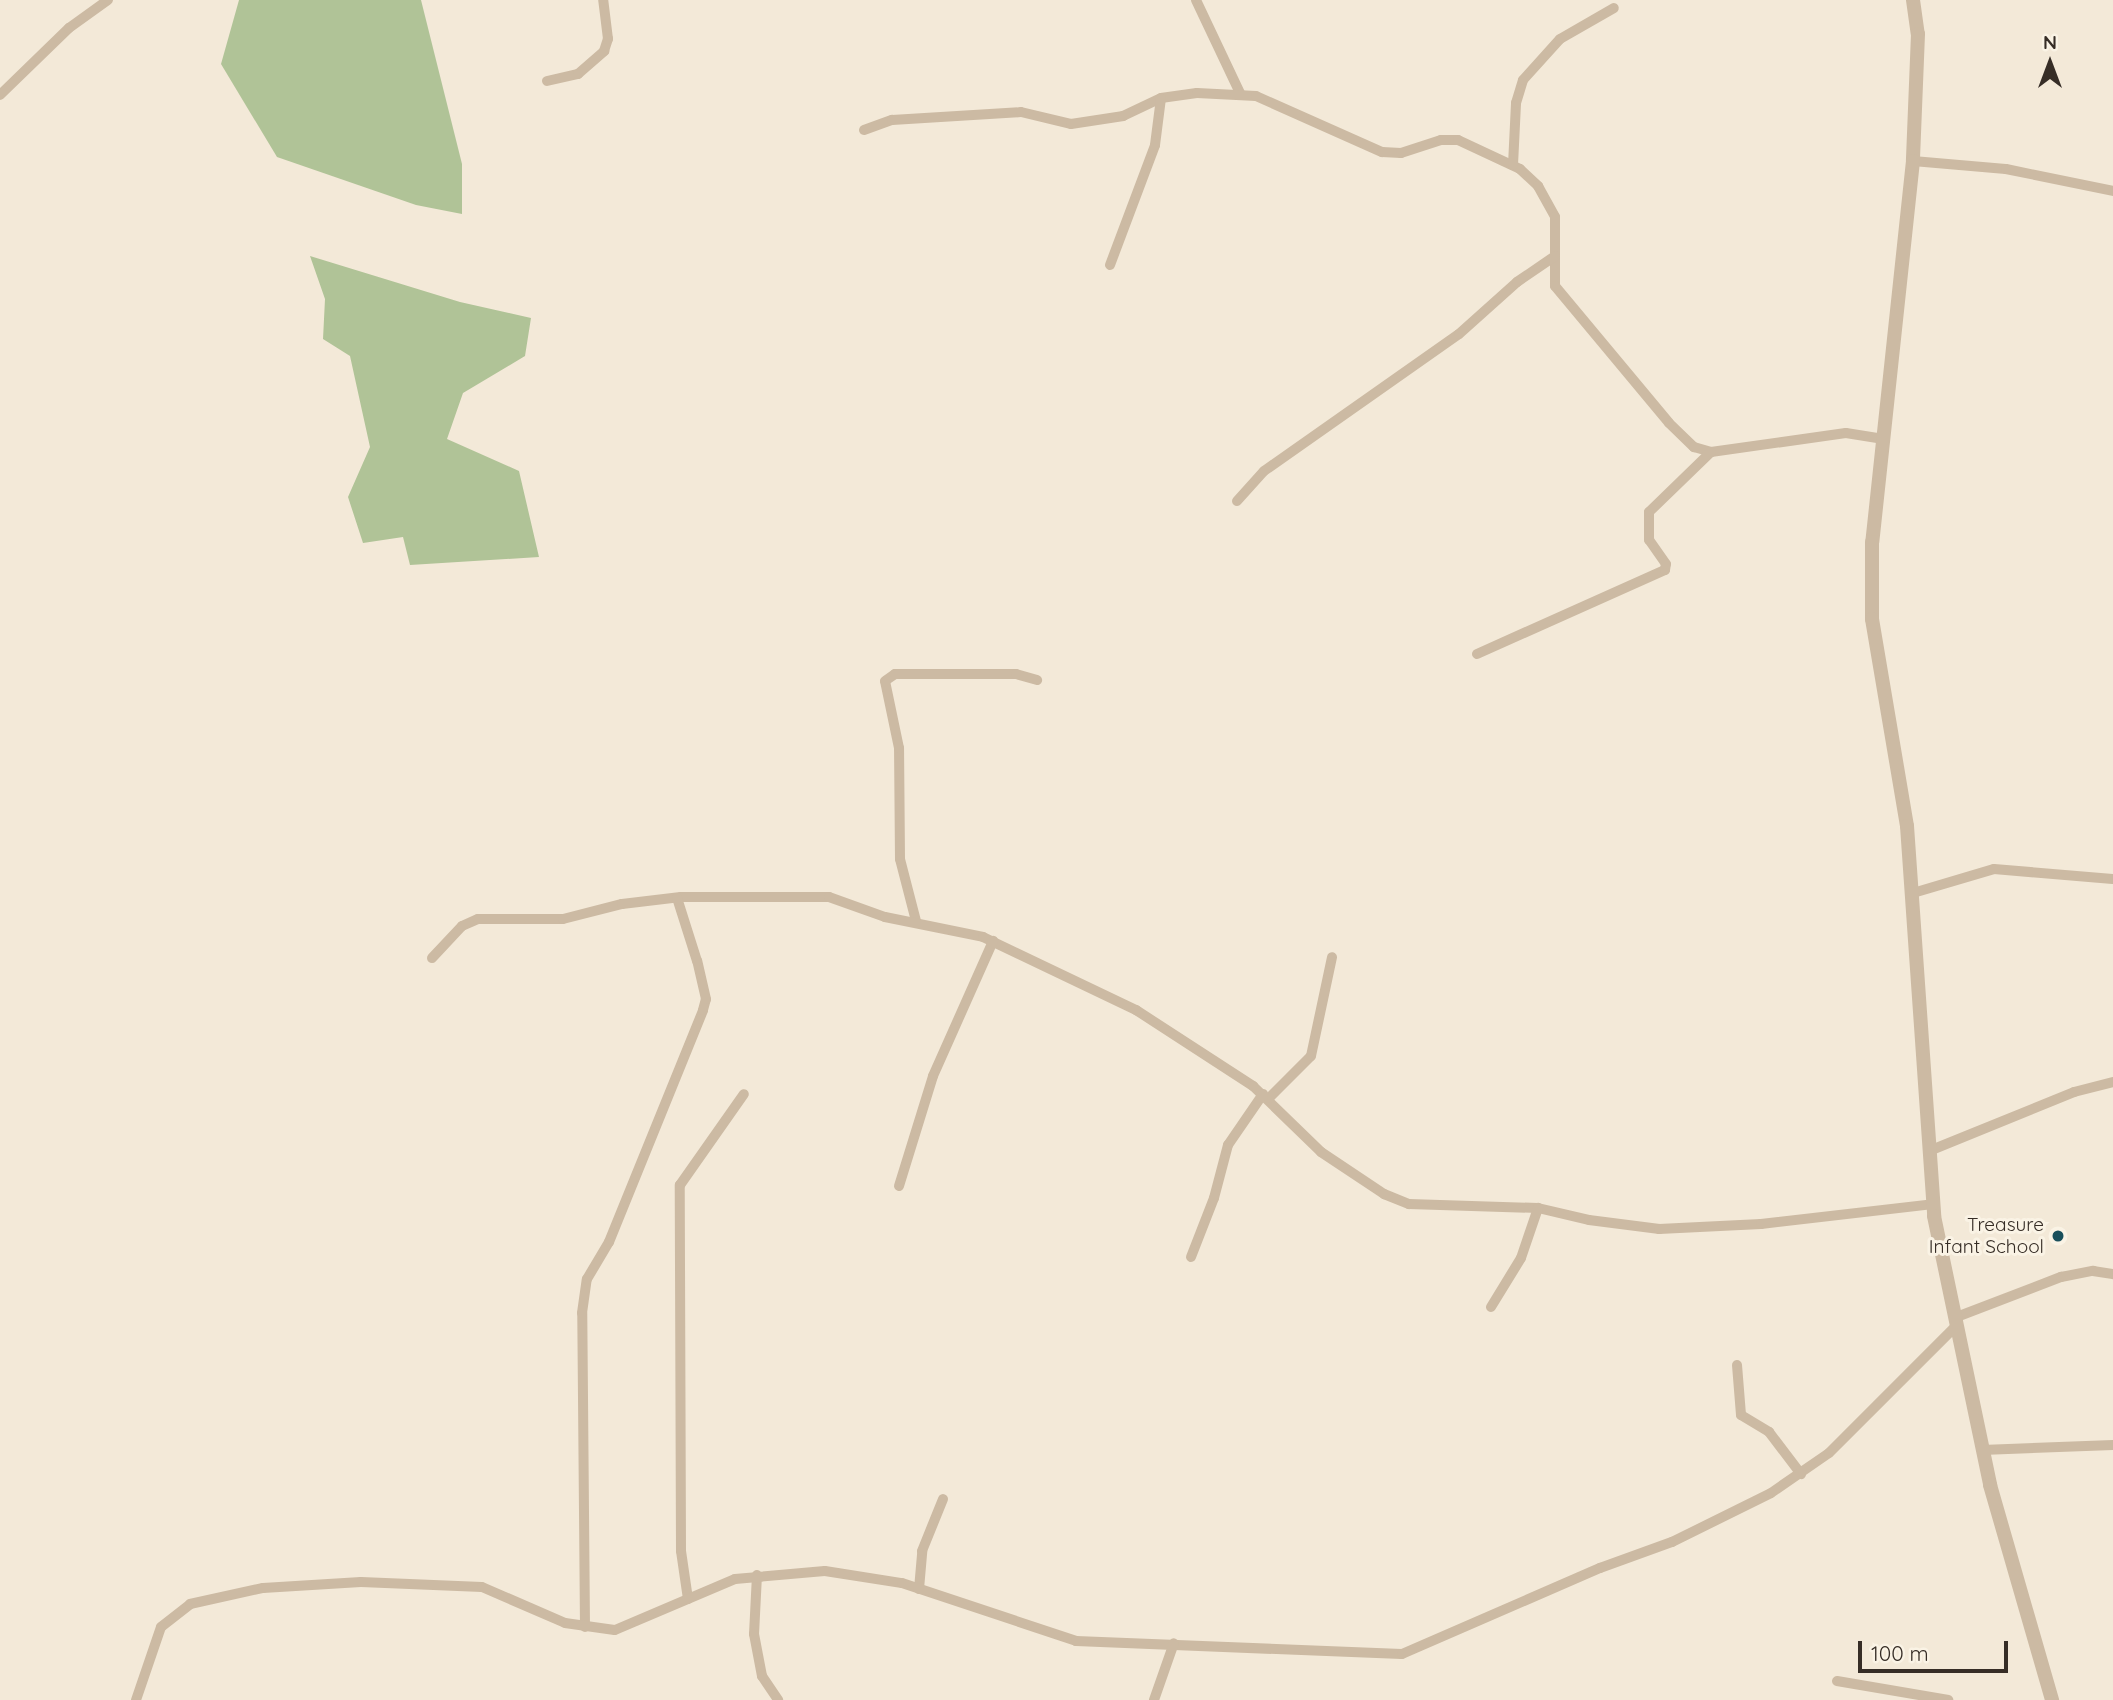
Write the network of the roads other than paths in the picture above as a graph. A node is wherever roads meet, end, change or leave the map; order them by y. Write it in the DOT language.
graph roads {
  1 [pos="108,0"];
  2 [pos="603,0"];
  3 [pos="1196,0"];
  4 [pos="1913,0"];
  5 [pos="1614,8"];
  6 [pos="547,81"];
  7 [pos="0,95"];
  8 [pos="1241,95"];
  9 [pos="1161,98"];
  10 [pos="863,130"];
  11 [pos="1913,161"];
  12 [pos="1513,165"];
  13 [pos="2113,191"];
  14 [pos="1555,256"];
  15 [pos="1110,265"];
  16 [pos="1884,439"];
  17 [pos="1711,452"];
  18 [pos="1237,501"];
  19 [pos="1477,654"];
  20 [pos="1037,680"];
  21 [pos="2113,879"];
  22 [pos="1913,893"];
  23 [pos="677,898"];
  24 [pos="916,921"];
  25 [pos="993,940"];
  26 [pos="1332,957"];
  27 [pos="432,958"];
  28 [pos="2113,1082"];
  29 [pos="744,1094"];
  30 [pos="1266,1096"];
  31 [pos="1929,1151"];
  32 [pos="899,1186"];
  33 [pos="1933,1204"];
  34 [pos="1538,1208"];
  35 [pos="1191,1257"];
  36 [pos="2113,1274"];
  37 [pos="1491,1307"];
  38 [pos="1954,1322"];
  39 [pos="1737,1365"];
  40 [pos="2113,1445"];
  41 [pos="1982,1450"];
  42 [pos="1801,1474"];
  43 [pos="943,1499"];
  44 [pos="757,1575"];
  45 [pos="919,1589"];
  46 [pos="688,1599"];
  47 [pos="585,1627"];
  48 [pos="1174,1643"];
  49 [pos="1837,1681"];
  50 [pos="136,1700"];
  51 [pos="778,1700"];
  52 [pos="1154,1700"];
  53 [pos="1948,1700"];
  54 [pos="2052,1700"];
  1 -- 7 [label="street"];
  2 -- 6 [label="street"];
  3 -- 8 [label="street"];
  4 -- 11 [label="street"];
  5 -- 12 [label="street"];
  8 -- 9 [label="street"];
  8 -- 12 [label="street"];
  9 -- 10 [label="street"];
  9 -- 15 [label="street"];
  11 -- 13 [label="street"];
  11 -- 16 [label="street"];
  12 -- 14 [label="street"];
  14 -- 17 [label="street"];
  14 -- 18 [label="street"];
  16 -- 17 [label="street"];
  16 -- 22 [label="street"];
  17 -- 19 [label="street"];
  20 -- 24 [label="street"];
  21 -- 22 [label="street"];
  22 -- 31 [label="street"];
  23 -- 24 [label="street"];
  23 -- 27 [label="street"];
  23 -- 47 [label="street"];
  24 -- 25 [label="street"];
  25 -- 30 [label="street"];
  25 -- 32 [label="street"];
  26 -- 30 [label="street"];
  28 -- 31 [label="street"];
  29 -- 46 [label="street"];
  30 -- 34 [label="street"];
  30 -- 35 [label="street"];
  31 -- 33 [label="street"];
  33 -- 34 [label="street"];
  33 -- 38 [label="street"];
  34 -- 37 [label="street"];
  36 -- 38 [label="street"];
  38 -- 41 [label="street"];
  38 -- 42 [label="street"];
  39 -- 42 [label="street"];
  40 -- 41 [label="street"];
  41 -- 54 [label="street"];
  42 -- 48 [label="street"];
  43 -- 45 [label="street"];
  44 -- 45 [label="street"];
  44 -- 46 [label="street"];
  44 -- 51 [label="street"];
  45 -- 48 [label="street"];
  46 -- 47 [label="street"];
  47 -- 50 [label="street"];
  48 -- 52 [label="street"];
  49 -- 53 [label="street"];
}
